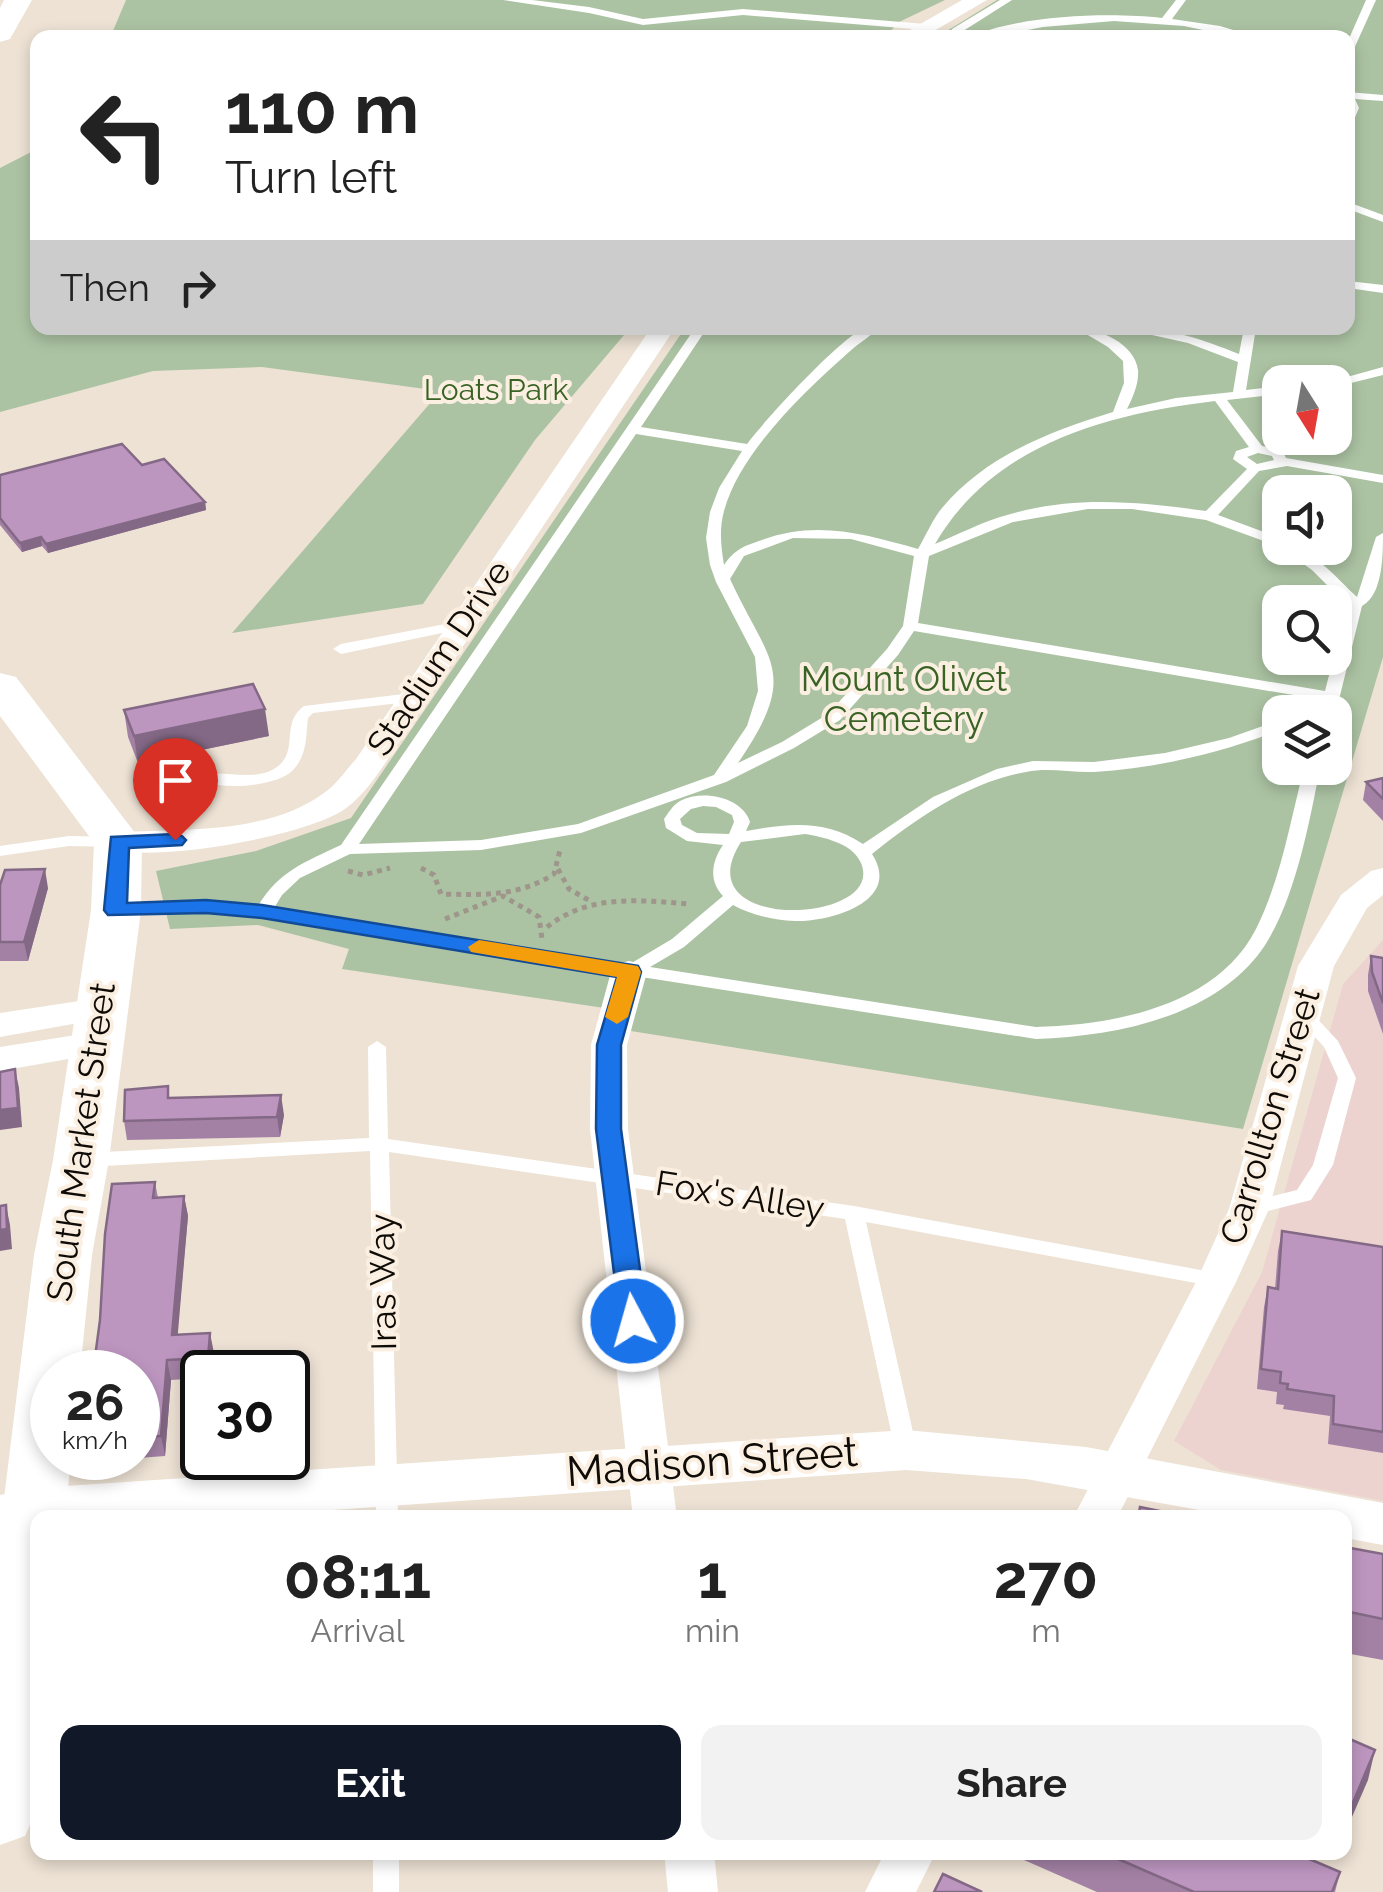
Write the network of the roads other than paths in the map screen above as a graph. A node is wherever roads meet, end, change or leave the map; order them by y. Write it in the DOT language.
graph roads {
  1 [pos="18,0"];
  2 [pos="508,0"];
  3 [pos="1006,0"];
  4 [pos="1181,0"];
  5 [pos="1371,0"];
  6 [pos="982,6"];
  7 [pos="1166,20"];
  8 [pos="1030,23"];
  9 [pos="926,27"];
  10 [pos="921,30"];
  11 [pos="957,30"];
  12 [pos="1003,30"];
  13 [pos="1215,30"];
  14 [pos="0,32"];
  15 [pos="1355,35"];
  16 [pos="1355,96"];
  17 [pos="1383,98"];
  18 [pos="1355,208"];
  19 [pos="1383,220"];
  20 [pos="1355,286"];
  21 [pos="1383,289"];
  22 [pos="657,335"];
  23 [pos="697,335"];
  24 [pos="858,335"];
  25 [pos="1093,335"];
  26 [pos="1170,335"];
  27 [pos="1248,335"];
  28 [pos="1242,359"];
  29 [pos="1383,371"];
  30 [pos="1352,379"];
  31 [pos="1262,392"];
  32 [pos="1238,394"];
  33 [pos="1218,396"];
  34 [pos="1118,414"];
  35 [pos="631,429"];
  36 [pos="749,448"];
  37 [pos="1257,449"];
  38 [pos="1282,461"];
  39 [pos="1255,468"];
  40 [pos="1383,478"];
  41 [pos="1209,516"];
  42 [pos="1262,536"];
  43 [pos="1383,537"];
  44 [pos="922,554"];
  45 [pos="1314,565"];
  46 [pos="723,578"];
  47 [pos="1355,604"];
  48 [pos="462,625"];
  49 [pos="910,626"];
  50 [pos="342,649"];
  51 [pos="0,686"];
  52 [pos="1277,695"];
  53 [pos="1332,695"];
  54 [pos="412,698"];
  55 [pos="1262,732"];
  56 [pos="203,778"];
  57 [pos="719,779"];
  58 [pos="1307,785"];
  59 [pos="685,798"];
  60 [pos="734,839"];
  61 [pos="118,842"];
  62 [pos="0,850"];
  63 [pos="339,853"];
  64 [pos="864,853"];
  65 [pos="1383,878"];
  66 [pos="727,902"];
  67 [pos="116,910"];
  68 [pos="262,912"];
  69 [pos="630,972"];
  70 [pos="1303,1014"];
  71 [pos="0,1025"];
  72 [pos="97,1027"];
  73 [pos="376,1047"];
  74 [pos="0,1059"];
  75 [pos="380,1144"];
  76 [pos="81,1160"];
  77 [pos="617,1178"];
  78 [pos="1249,1209"];
  79 [pos="854,1213"];
  80 [pos="1216,1280"];
  81 [pos="906,1450"];
  82 [pos="649,1464"];
  83 [pos="1106,1496"];
  84 [pos="387,1501"];
  85 [pos="85,1510"];
  86 [pos="653,1510"];
  87 [pos="1244,1510"];
  88 [pos="18,1512"];
  89 [pos="1352,1521"];
  90 [pos="1383,1524"];
  91 [pos="0,1814"];
  92 [pos="386,1860"];
  93 [pos="690,1860"];
  94 [pos="908,1860"];
  95 [pos="386,1892"];
  96 [pos="693,1892"];
  97 [pos="890,1892"];
  1 -- 14 [label="main road"];
  2 -- 9 [label="lane"];
  3 -- 6 [label="lane"];
  4 -- 7 [label="lane"];
  5 -- 15 [label="lane"];
  6 -- 8 [label="lane"];
  6 -- 9 [label="street"];
  6 -- 11 [label="lane"];
  7 -- 8 [label="lane"];
  7 -- 13 [label="lane"];
  8 -- 12 [label="lane"];
  9 -- 10 [label="street"];
  16 -- 17 [label="lane"];
  18 -- 19 [label="lane"];
  20 -- 21 [label="lane"];
  22 -- 48 [label="street, Stadium Drive"];
  23 -- 35 [label="lane"];
  24 -- 36 [label="lane"];
  25 -- 34 [label="lane"];
  26 -- 28 [label="lane"];
  27 -- 28 [label="lane"];
  28 -- 32 [label="lane"];
  29 -- 30 [label="lane"];
  31 -- 32 [label="lane"];
  32 -- 33 [label="lane"];
  33 -- 34 [label="lane"];
  33 -- 37 [label="lane"];
  34 -- 44 [label="lane"];
  35 -- 36 [label="lane"];
  35 -- 63 [label="lane"];
  36 -- 46 [label="lane"];
  37 -- 38 [label="lane"];
  37 -- 39 [label="lane"];
  38 -- 39 [label="lane"];
  38 -- 40 [label="lane"];
  39 -- 41 [label="lane"];
  41 -- 42 [label="lane"];
  41 -- 44 [label="lane"];
  43 -- 47 [label="lane"];
  44 -- 46 [label="lane"];
  44 -- 49 [label="lane"];
  45 -- 47 [label="lane"];
  46 -- 57 [label="lane"];
  47 -- 53 [label="lane"];
  48 -- 50 [label="lane"];
  48 -- 54 [label="street, Stadium Drive"];
  49 -- 52 [label="lane"];
  49 -- 57 [label="lane"];
  51 -- 61 [label="main road"];
  54 -- 56 [label="lane"];
  54 -- 61 [label="street, Stadium Drive"];
  55 -- 64 [label="lane"];
  57 -- 59 [label="lane"];
  58 -- 69 [label="lane"];
  59 -- 60 [label="lane"];
  59 -- 60 [label="lane"];
  59 -- 63 [label="lane"];
  60 -- 64 [label="lane"];
  60 -- 66 [label="lane"];
  61 -- 62 [label="lane"];
  61 -- 67 [label="main road, South Market Street"];
  63 -- 68 [label="lane"];
  64 -- 66 [label="lane"];
  65 -- 70 [label="street, Carrollton Street"];
  66 -- 69 [label="lane"];
  67 -- 68 [label="lane"];
  67 -- 72 [label="main road, South Market Street"];
  68 -- 69 [label="lane"];
  69 -- 77 [label="street"];
  70 -- 78 [label="street, Carrollton Street"];
  70 -- 78 [label="lane"];
  71 -- 72 [label="street"];
  72 -- 74 [label="street"];
  72 -- 76 [label="main road, South Market Street"];
  73 -- 75 [label="lane, Iras Way"];
  75 -- 76 [label="lane, Fox's Alley"];
  75 -- 77 [label="lane, Fox's Alley"];
  75 -- 84 [label="lane, Iras Way"];
  76 -- 88 [label="main road, South Market Street"];
  77 -- 79 [label="lane, Fox's Alley"];
  77 -- 82 [label="street"];
  78 -- 80 [label="street, Carrollton Street"];
  79 -- 80 [label="lane, Fox's Alley"];
  79 -- 81 [label="lane"];
  80 -- 83 [label="street, Carrollton Street"];
  81 -- 82 [label="street, Madison Street"];
  81 -- 83 [label="street, Madison Street"];
  82 -- 84 [label="street, Madison Street"];
  82 -- 86 [label="street"];
  83 -- 87 [label="street, Madison Street"];
  84 -- 85 [label="street, Madison Street"];
  88 -- 91 [label="main road, South Market Street"];
  89 -- 90 [label="street, Madison Street"];
  92 -- 95 [label="lane"];
  93 -- 96 [label="street"];
  94 -- 97 [label="street"];
}
